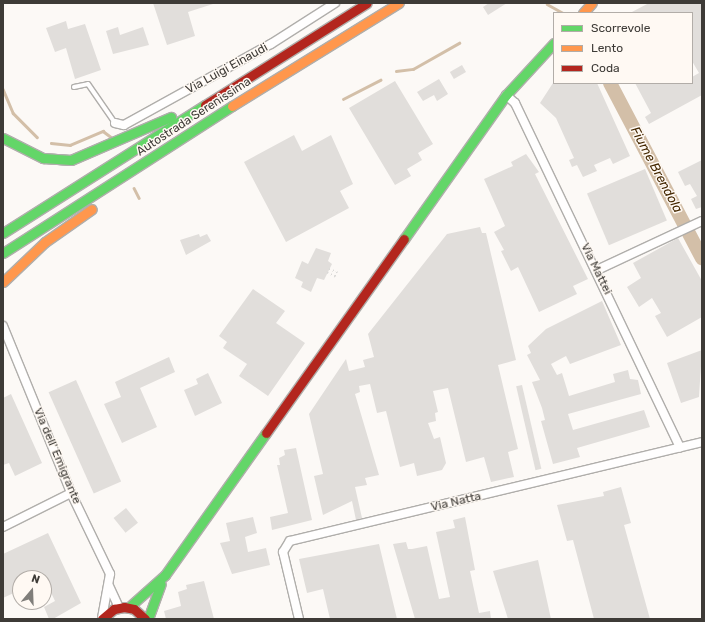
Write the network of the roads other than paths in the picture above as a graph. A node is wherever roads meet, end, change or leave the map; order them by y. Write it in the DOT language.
graph roads {
  1 [pos="335,3"];
  2 [pos="367,3"];
  3 [pos="399,3"];
  4 [pos="592,3"];
  5 [pos="583,12"];
  6 [pos="553,44"];
  7 [pos="74,87"];
  8 [pos="506,95"];
  9 [pos="216,98"];
  10 [pos="215,116"];
  11 [pos="115,123"];
  12 [pos="3,138"];
  13 [pos="699,222"];
  14 [pos="3,233"];
  15 [pos="3,253"];
  16 [pos="596,270"];
  17 [pos="3,282"];
  18 [pos="4,326"];
  19 [pos="702,442"];
  20 [pos="680,448"];
  21 [pos="72,493"];
  22 [pos="3,526"];
  23 [pos="165,575"];
  24 [pos="109,585"];
  25 [pos="124,607"];
  26 [pos="102,619"];
  27 [pos="146,619"];
  28 [pos="299,619"];
  1 -- 11 [label="street, Via Luigi Einaudi"];
  2 -- 9 [label="main road, Autostrada Serenissima"];
  3 -- 10 [label="main road, Autostrada Serenissima"];
  4 -- 5 [label="main road"];
  6 -- 8 [label="main road"];
  7 -- 11 [label="lane"];
  8 -- 16 [label="street, Via Mattei"];
  8 -- 23 [label="main road"];
  9 -- 12 [label="main road"];
  9 -- 14 [label="main road, Autostrada Serenissima"];
  10 -- 15 [label="main road, Autostrada Serenissima"];
  10 -- 17 [label="main road"];
  13 -- 16 [label="street"];
  16 -- 20 [label="street, Via Mattei"];
  18 -- 21 [label="street, Via dell' Emigrante"];
  19 -- 20 [label="street, Via Natta"];
  20 -- 28 [label="street, Via Natta"];
  21 -- 22 [label="street"];
  21 -- 24 [label="street, Via dell' Emigrante"];
  23 -- 25 [label="main road"];
  23 -- 27 [label="main road"];
  24 -- 25 [label="street, Via dell' Emigrante"];
  24 -- 26 [label="street, Via dell' Emigrante"];
  25 -- 26 [label="main road"];
  25 -- 27 [label="main road"];
}
